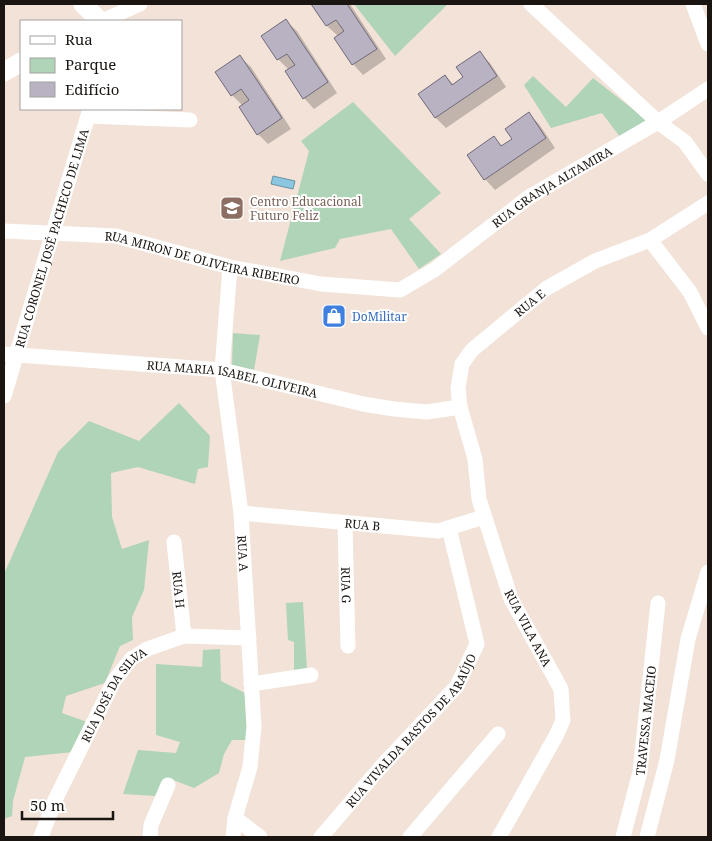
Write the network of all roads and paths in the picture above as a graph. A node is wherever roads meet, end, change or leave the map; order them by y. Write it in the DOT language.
graph roads {
  1 [pos="83,4"];
  2 [pos="140,4"];
  3 [pos="530,4"];
  4 [pos="693,4"];
  5 [pos="100,20"];
  6 [pos="103,20"];
  7 [pos="708,44"];
  8 [pos="20,63"];
  9 [pos="4,72"];
  10 [pos="708,89"];
  11 [pos="89,112"];
  12 [pos="190,120"];
  13 [pos="658,122"];
  14 [pos="708,174"];
  15 [pos="708,203"];
  16 [pos="4,231"];
  17 [pos="52,232"];
  18 [pos="650,240"];
  19 [pos="230,267"];
  20 [pos="400,290"];
  21 [pos="708,328"];
  22 [pos="10,355"];
  23 [pos="222,370"];
  24 [pos="4,396"];
  25 [pos="460,407"];
  26 [pos="241,513"];
  27 [pos="484,517"];
  28 [pos="345,524"];
  29 [pos="450,528"];
  30 [pos="174,542"];
  31 [pos="708,572"];
  32 [pos="658,603"];
  33 [pos="184,636"];
  34 [pos="249,638"];
  35 [pos="348,646"];
  36 [pos="311,675"];
  37 [pos="251,684"];
  38 [pos="498,734"];
  39 [pos="168,785"];
  40 [pos="236,818"];
  41 [pos="42,837"];
  42 [pos="150,837"];
  43 [pos="233,837"];
  44 [pos="260,837"];
  45 [pos="321,837"];
  46 [pos="410,837"];
  47 [pos="499,837"];
  48 [pos="623,837"];
  49 [pos="647,837"];
  1 -- 5 [label="main road"];
  2 -- 6 [label="street"];
  3 -- 13 [label="street"];
  4 -- 7 [label="street"];
  8 -- 9 [label="main road"];
  10 -- 13 [label="street, RUA GRANJA ALTAMIRA"];
  11 -- 12 [label="street"];
  11 -- 17 [label="street, RUA CORONEL JOSÉ PACHECO DE LIMA"];
  13 -- 14 [label="street"];
  13 -- 20 [label="street, RUA GRANJA ALTAMIRA"];
  15 -- 18 [label="street, RUA E"];
  16 -- 17 [label="street, RUA MIRON DE OLIVEIRA RIBEIRO"];
  17 -- 19 [label="street, RUA MIRON DE OLIVEIRA RIBEIRO"];
  17 -- 22 [label="street, RUA CORONEL JOSÉ PACHECO DE LIMA"];
  18 -- 21 [label="street"];
  18 -- 25 [label="street, RUA E"];
  19 -- 20 [label="street, RUA MIRON DE OLIVEIRA RIBEIRO"];
  19 -- 23 [label="street, RUA A"];
  22 -- 23 [label="street, RUA MARIA ISABEL OLIVEIRA"];
  22 -- 24 [label="street, RUA CORONEL JOSÉ PACHECO DE LIMA"];
  23 -- 25 [label="street, RUA MARIA ISABEL OLIVEIRA"];
  23 -- 26 [label="street, RUA A"];
  25 -- 27 [label="street, RUA VILA ANA"];
  26 -- 28 [label="street, RUA B"];
  26 -- 34 [label="street, RUA A"];
  27 -- 29 [label="street, RUA B"];
  27 -- 47 [label="street, RUA VILA ANA"];
  28 -- 29 [label="street, RUA B"];
  28 -- 35 [label="street, RUA G"];
  29 -- 45 [label="street, RUA VIVALDA BASTOS DE ARAÚJO"];
  30 -- 33 [label="street, RUA H"];
  31 -- 49 [label="street"];
  32 -- 48 [label="street, TRAVESSA MACEIO"];
  33 -- 34 [label="street, RUA JOSÉ DA SILVA"];
  33 -- 41 [label="street, RUA JOSÉ DA SILVA"];
  34 -- 37 [label="street, RUA A"];
  36 -- 37 [label="street"];
  37 -- 40 [label="street, RUA A"];
  38 -- 46 [label="street"];
  39 -- 42 [label="street"];
  40 -- 43 [label="street, RUA A"];
  40 -- 44 [label="street"];
}
